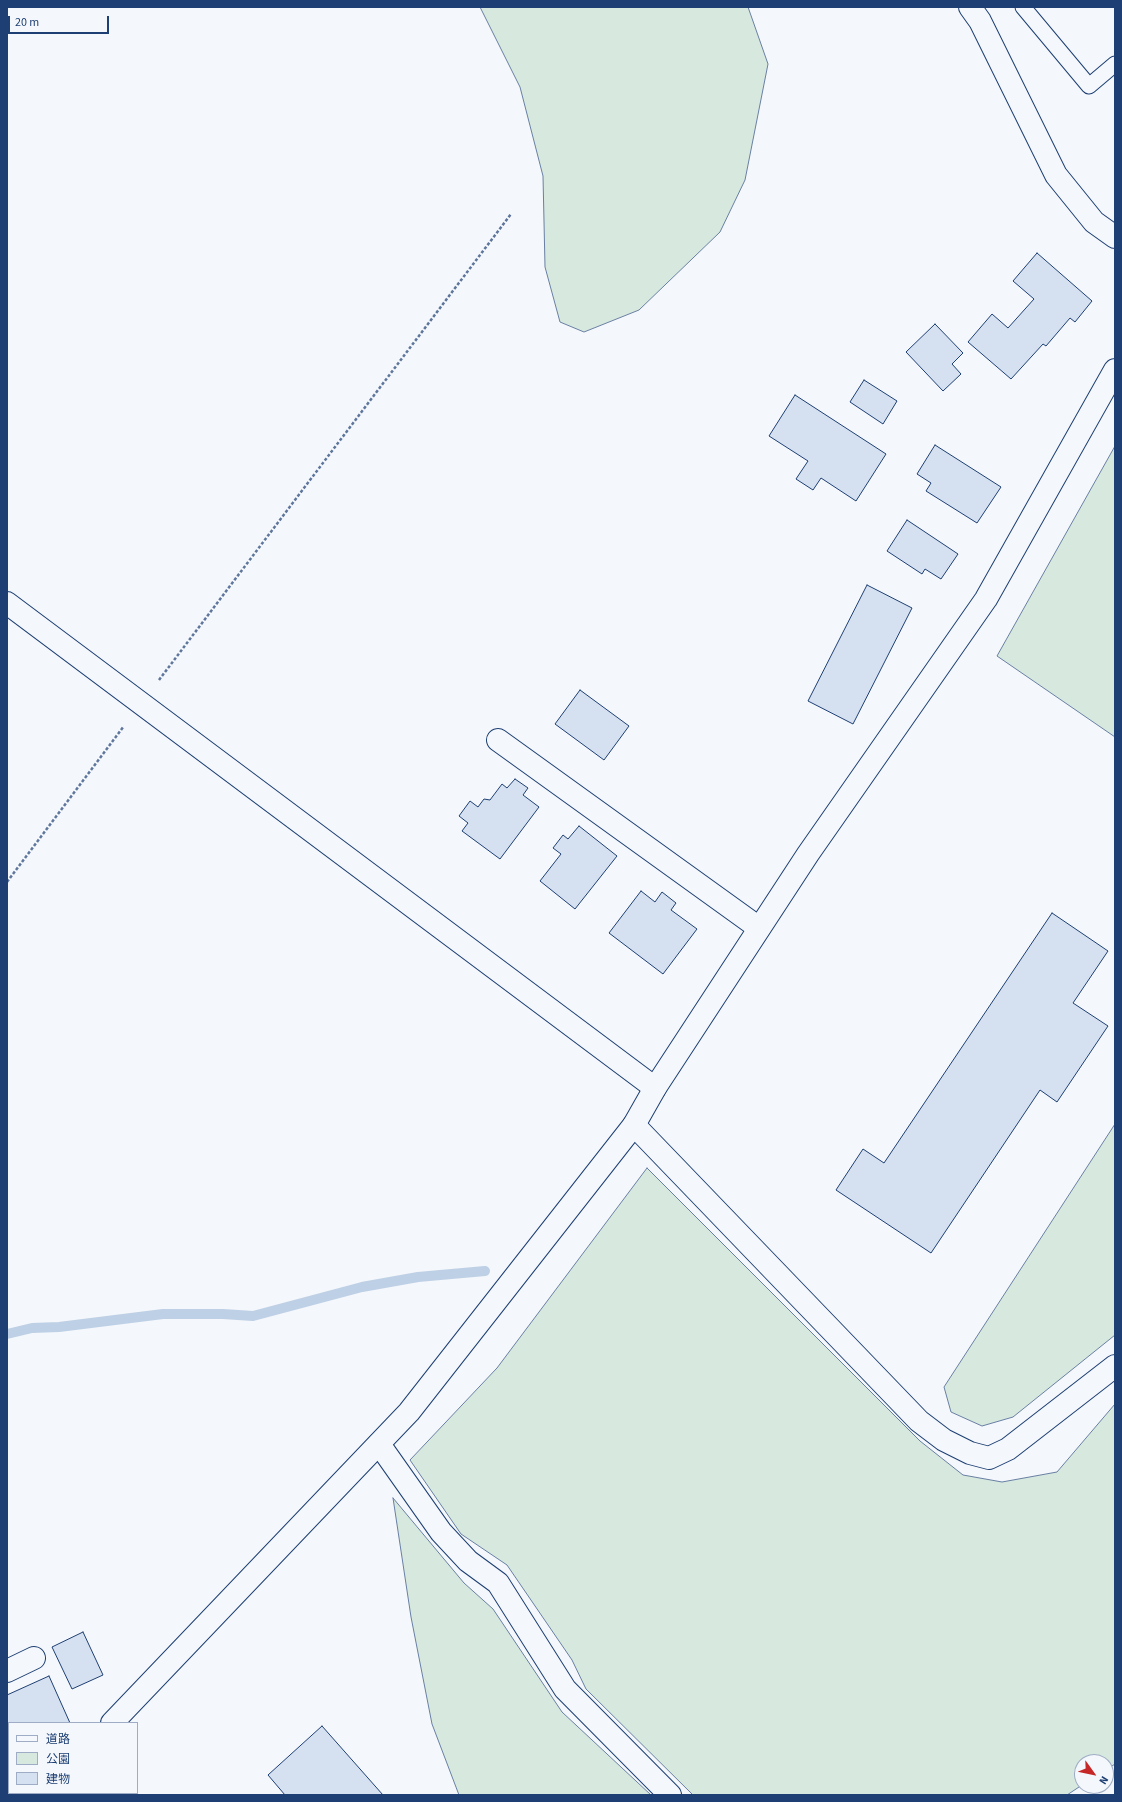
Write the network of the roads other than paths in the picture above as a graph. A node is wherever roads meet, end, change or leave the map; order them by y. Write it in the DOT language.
graph roads {
  1 [pos="970,7"];
  2 [pos="1023,7"];
  3 [pos="1115,64"];
  4 [pos="1115,237"];
  5 [pos="1115,370"];
  6 [pos="7,603"];
  7 [pos="498,740"];
  8 [pos="759,928"];
  9 [pos="655,1088"];
  10 [pos="634,1125"];
  11 [pos="1115,1366"];
  12 [pos="379,1444"];
  13 [pos="34,1658"];
  14 [pos="7,1671"];
  15 [pos="113,1722"];
  16 [pos="670,1795"];
  1 -- 4 [label="street"];
  2 -- 3 [label="lane"];
  5 -- 8 [label="street"];
  6 -- 9 [label="street"];
  7 -- 8 [label="street"];
  8 -- 9 [label="street"];
  9 -- 10 [label="street"];
  10 -- 11 [label="street"];
  10 -- 12 [label="street"];
  12 -- 15 [label="street"];
  12 -- 16 [label="street"];
  13 -- 14 [label="street"];
}
